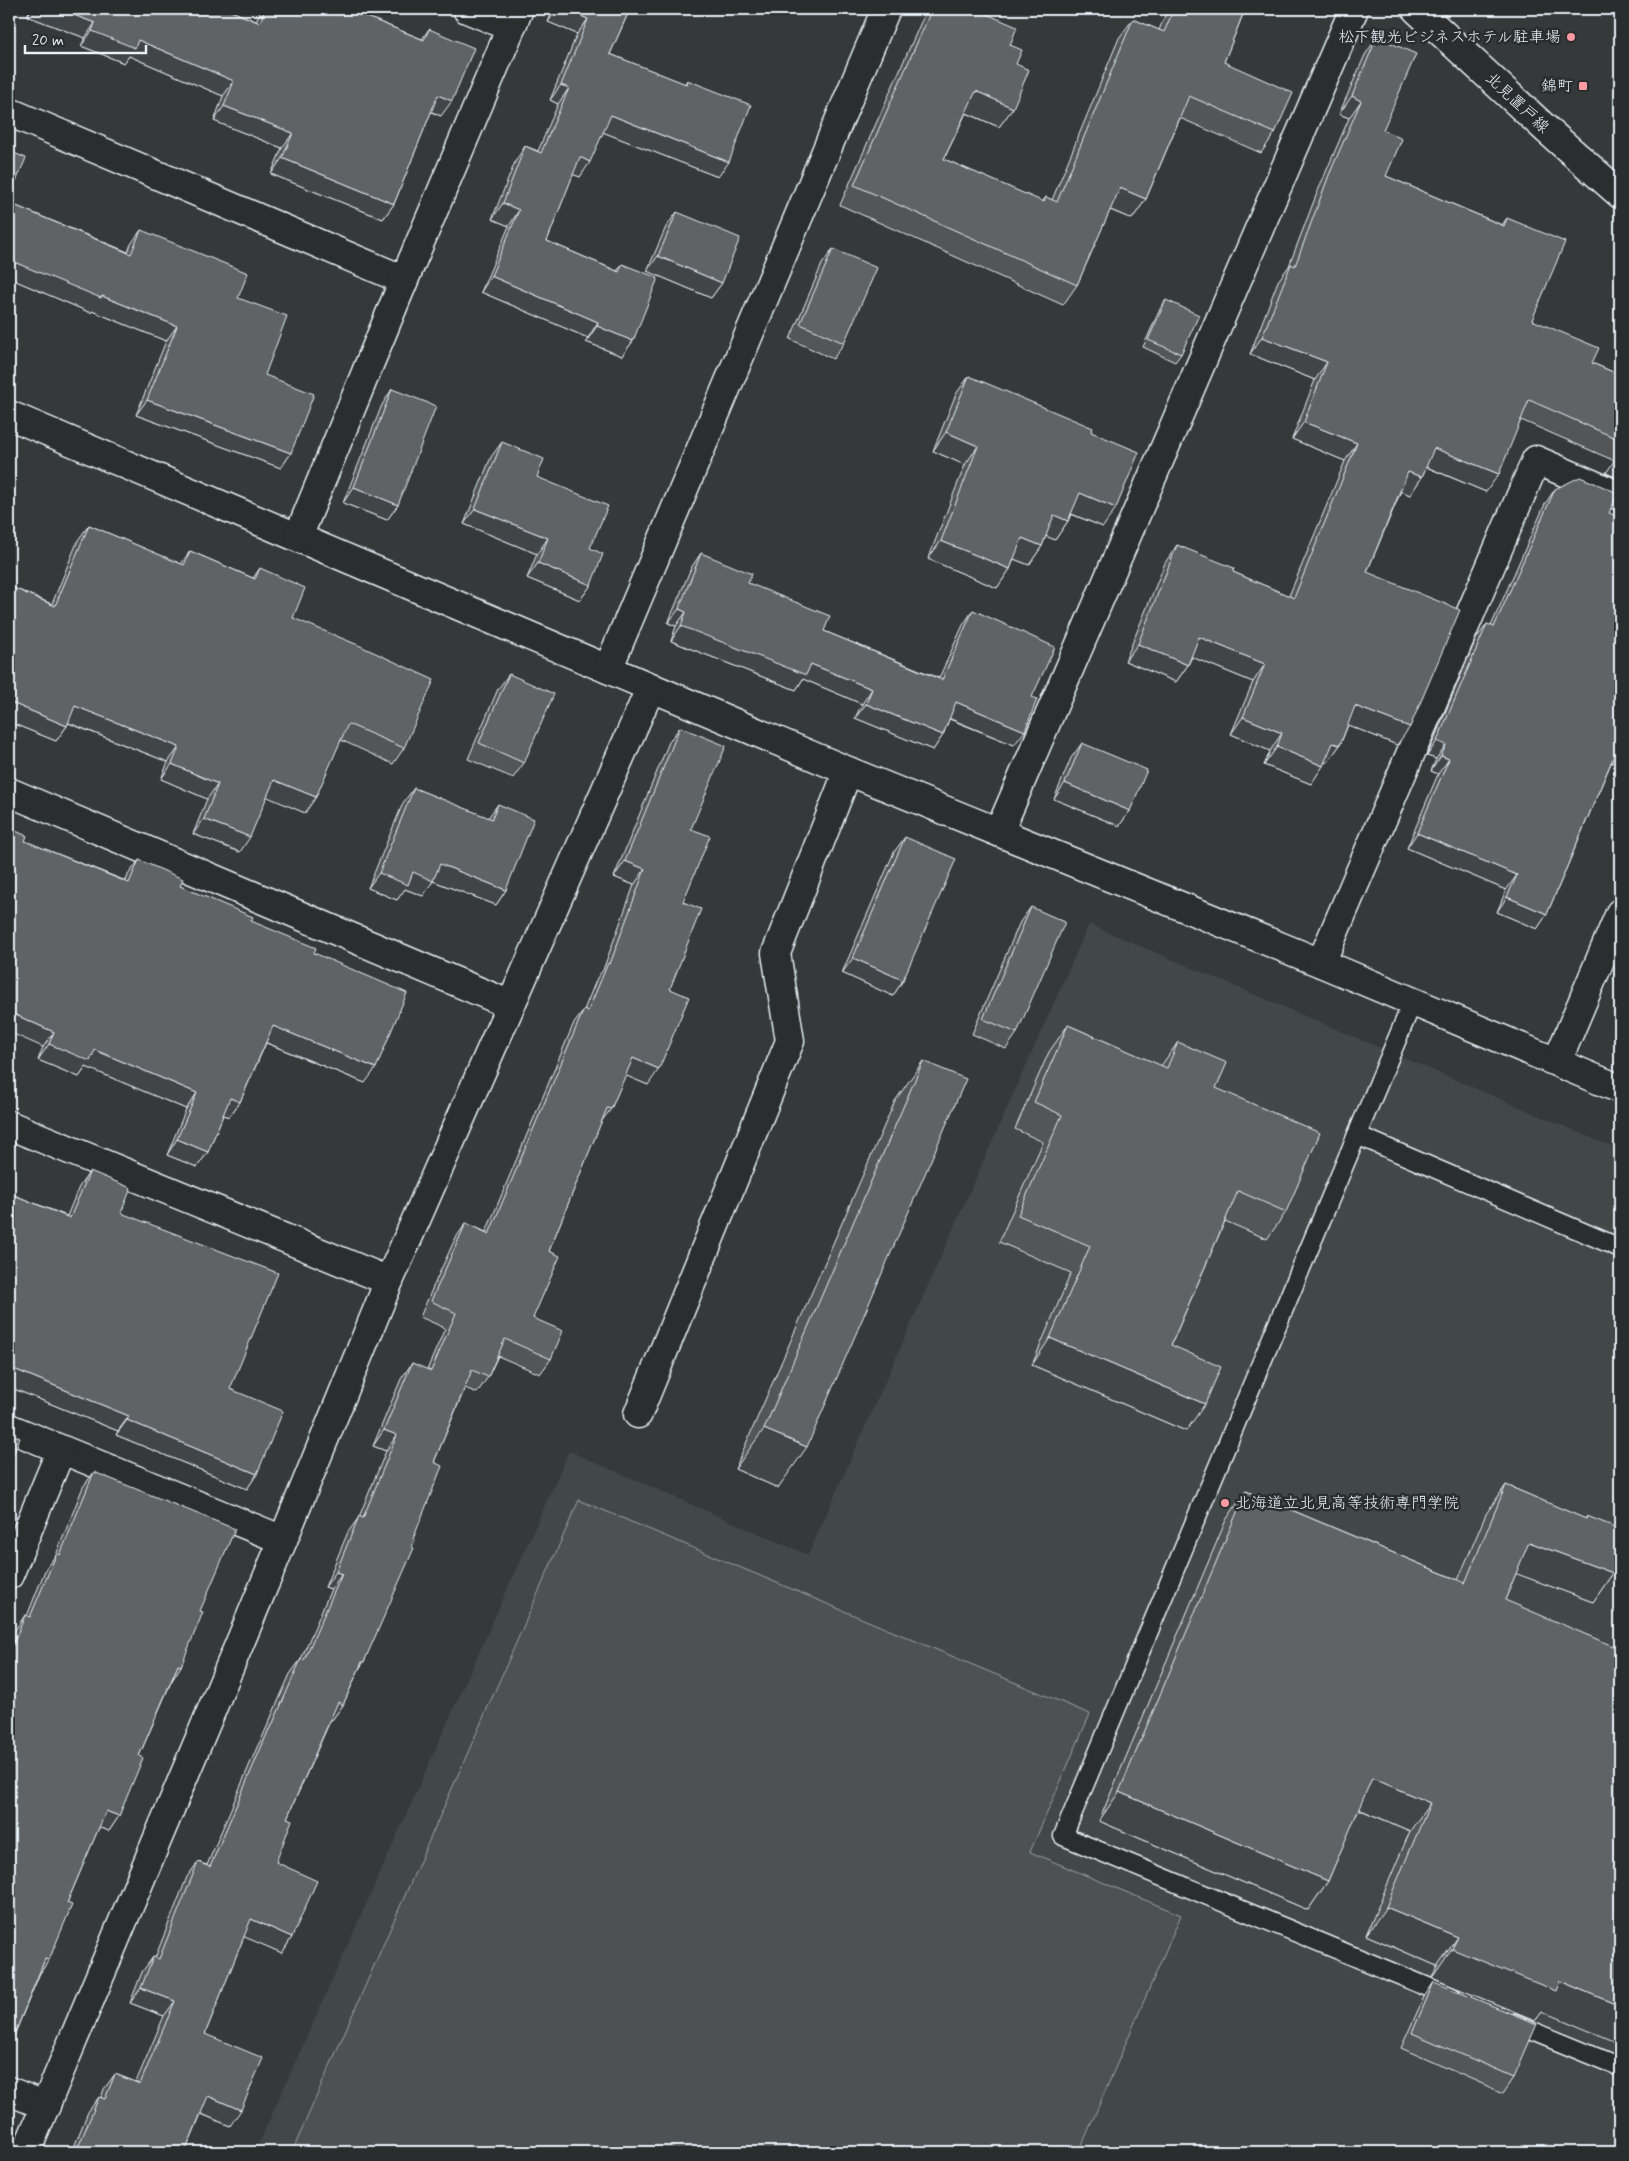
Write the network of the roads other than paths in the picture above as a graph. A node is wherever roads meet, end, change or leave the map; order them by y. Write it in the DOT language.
graph roads {
  1 [pos="467,9"];
  2 [pos="886,9"];
  3 [pos="1354,9"];
  4 [pos="1416,9"];
  5 [pos="515,18"];
  6 [pos="9,112"];
  7 [pos="1620,194"];
  8 [pos="404,280"];
  9 [pos="9,415"];
  10 [pos="1620,496"];
  11 [pos="298,537"];
  12 [pos="608,669"];
  13 [pos="651,687"];
  14 [pos="848,771"];
  15 [pos="9,792"];
  16 [pos="999,832"];
  17 [pos="1620,913"];
  18 [pos="1322,963"];
  19 [pos="1413,1001"];
  20 [pos="511,1005"];
  21 [pos="1558,1062"];
  22 [pos="1620,1089"];
  23 [pos="9,1125"];
  24 [pos="1356,1135"];
  25 [pos="1620,1248"];
  26 [pos="389,1281"];
  27 [pos="638,1414"];
  28 [pos="9,1428"];
  29 [pos="61,1450"];
  30 [pos="283,1540"];
  31 [pos="9,1576"];
  32 [pos="1465,2003"];
  33 [pos="1501,2018"];
  34 [pos="1620,2067"];
  35 [pos="9,2091"];
  36 [pos="46,2106"];
  37 [pos="26,2152"];
  1 -- 5 [label="street"];
  2 -- 12 [label="street"];
  3 -- 16 [label="street"];
  4 -- 7 [label="street, 北見置戸線"];
  5 -- 8 [label="street"];
  6 -- 8 [label="street"];
  8 -- 11 [label="street"];
  9 -- 11 [label="street"];
  10 -- 18 [label="street"];
  11 -- 12 [label="street"];
  12 -- 13 [label="street"];
  13 -- 14 [label="street"];
  13 -- 20 [label="street"];
  14 -- 16 [label="street"];
  14 -- 27 [label="street"];
  15 -- 20 [label="street"];
  16 -- 18 [label="street"];
  17 -- 21 [label="street"];
  18 -- 19 [label="street"];
  19 -- 21 [label="street"];
  19 -- 24 [label="lane"];
  20 -- 26 [label="street"];
  21 -- 22 [label="street"];
  23 -- 26 [label="street"];
  24 -- 25 [label="lane"];
  24 -- 32 [label="lane"];
  26 -- 30 [label="street"];
  28 -- 29 [label="street"];
  29 -- 30 [label="street"];
  29 -- 31 [label="street"];
  30 -- 36 [label="street"];
  33 -- 34 [label="lane"];
  35 -- 36 [label="street"];
  36 -- 37 [label="street"];
}
